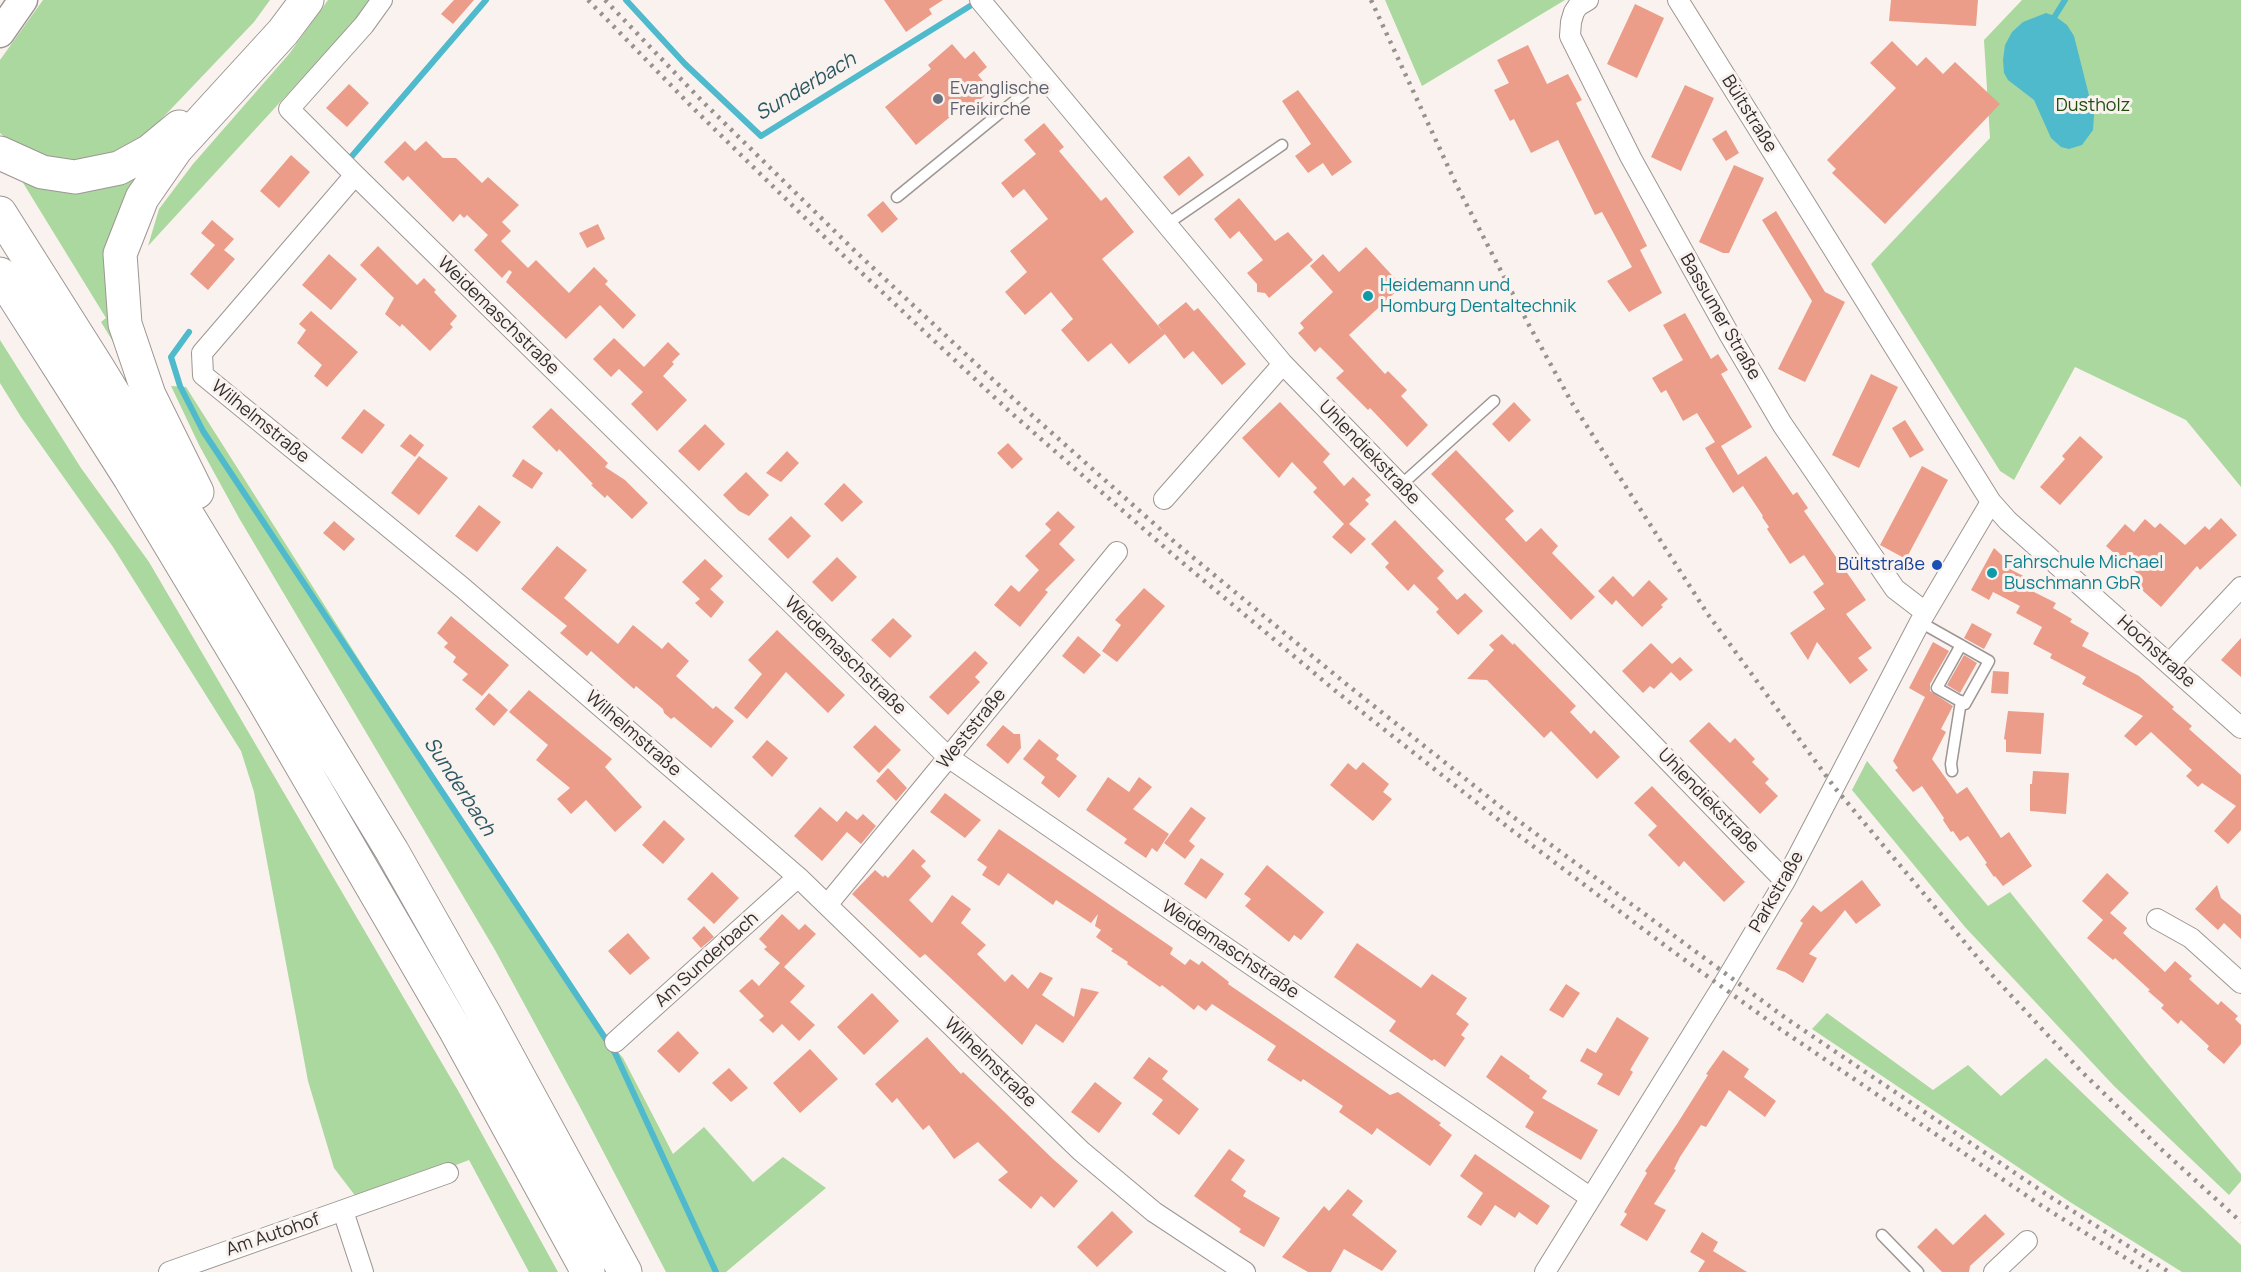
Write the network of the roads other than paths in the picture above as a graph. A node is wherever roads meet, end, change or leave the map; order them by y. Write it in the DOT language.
graph roads {
  1 [pos="23,0"];
  2 [pos="292,0"];
  3 [pos="307,0"];
  4 [pos="382,0"];
  5 [pos="980,0"];
  6 [pos="1588,0"];
  7 [pos="1678,0"];
  8 [pos="0,33"];
  9 [pos="1044,77"];
  10 [pos="1282,145"];
  11 [pos="0,153"];
  12 [pos="355,175"];
  13 [pos="897,196"];
  14 [pos="0,213"];
  15 [pos="1167,224"];
  16 [pos="0,274"];
  17 [pos="1283,364"];
  18 [pos="1494,401"];
  19 [pos="1401,485"];
  20 [pos="1164,499"];
  21 [pos="1991,502"];
  22 [pos="1117,552"];
  23 [pos="2241,587"];
  24 [pos="1923,617"];
  25 [pos="1961,645"];
  26 [pos="2169,664"];
  27 [pos="291,682"];
  28 [pos="1961,702"];
  29 [pos="2241,728"];
  30 [pos="948,758"];
  31 [pos="1952,771"];
  32 [pos="798,878"];
  33 [pos="1785,881"];
  34 [pos="827,905"];
  35 [pos="2157,920"];
  36 [pos="2241,983"];
  37 [pos="615,1042"];
  38 [pos="448,1173"];
  39 [pos="1591,1198"];
  40 [pos="343,1211"];
  41 [pos="1882,1236"];
  42 [pos="2027,1241"];
  43 [pos="169,1272"];
  44 [pos="363,1272"];
  45 [pos="588,1272"];
  46 [pos="625,1272"];
  47 [pos="1245,1272"];
  48 [pos="1545,1272"];
  49 [pos="1918,1272"];
  50 [pos="1994,1272"];
  1 -- 8 [label="main road"];
  2 -- 11 [label="highway"];
  3 -- 27 [label="highway"];
  4 -- 12 [label="street, Weidemaschstraße"];
  5 -- 9 [label="street, Uhlendiekstraße"];
  6 -- 24 [label="street, Bassumer Straße"];
  7 -- 21 [label="street, Bültstraße"];
  9 -- 13 [label="lane"];
  9 -- 15 [label="street, Uhlendiekstraße"];
  10 -- 15 [label="lane"];
  12 -- 30 [label="street, Weidemaschstraße"];
  12 -- 32 [label="street, Wilhelmstraße"];
  14 -- 27 [label="highway"];
  15 -- 17 [label="street, Uhlendiekstraße"];
  16 -- 45 [label="highway"];
  17 -- 19 [label="street, Uhlendiekstraße"];
  17 -- 20 [label="street"];
  18 -- 19 [label="lane"];
  19 -- 33 [label="street, Uhlendiekstraße"];
  21 -- 24 [label="street, Parkstraße"];
  21 -- 26 [label="street, Hochstraße"];
  22 -- 30 [label="street, Weststraße"];
  23 -- 26 [label="street"];
  24 -- 25 [label="lane"];
  24 -- 33 [label="street, Parkstraße"];
  25 -- 28 [label="lane"];
  25 -- 28 [label="lane"];
  26 -- 29 [label="street, Hochstraße"];
  27 -- 46 [label="highway"];
  28 -- 31 [label="lane"];
  30 -- 34 [label="street, Weststraße"];
  30 -- 39 [label="street, Weidemaschstraße"];
  32 -- 34 [label="street, Wilhelmstraße"];
  32 -- 37 [label="street, Am Sunderbach"];
  33 -- 39 [label="street, Parkstraße"];
  34 -- 47 [label="street, Wilhelmstraße"];
  35 -- 36 [label="street"];
  38 -- 40 [label="street, Am Autohof"];
  39 -- 48 [label="street, Parkstraße"];
  40 -- 43 [label="street, Am Autohof"];
  40 -- 44 [label="street, Am Autohof"];
  41 -- 49 [label="lane"];
  42 -- 50 [label="street"];
}
